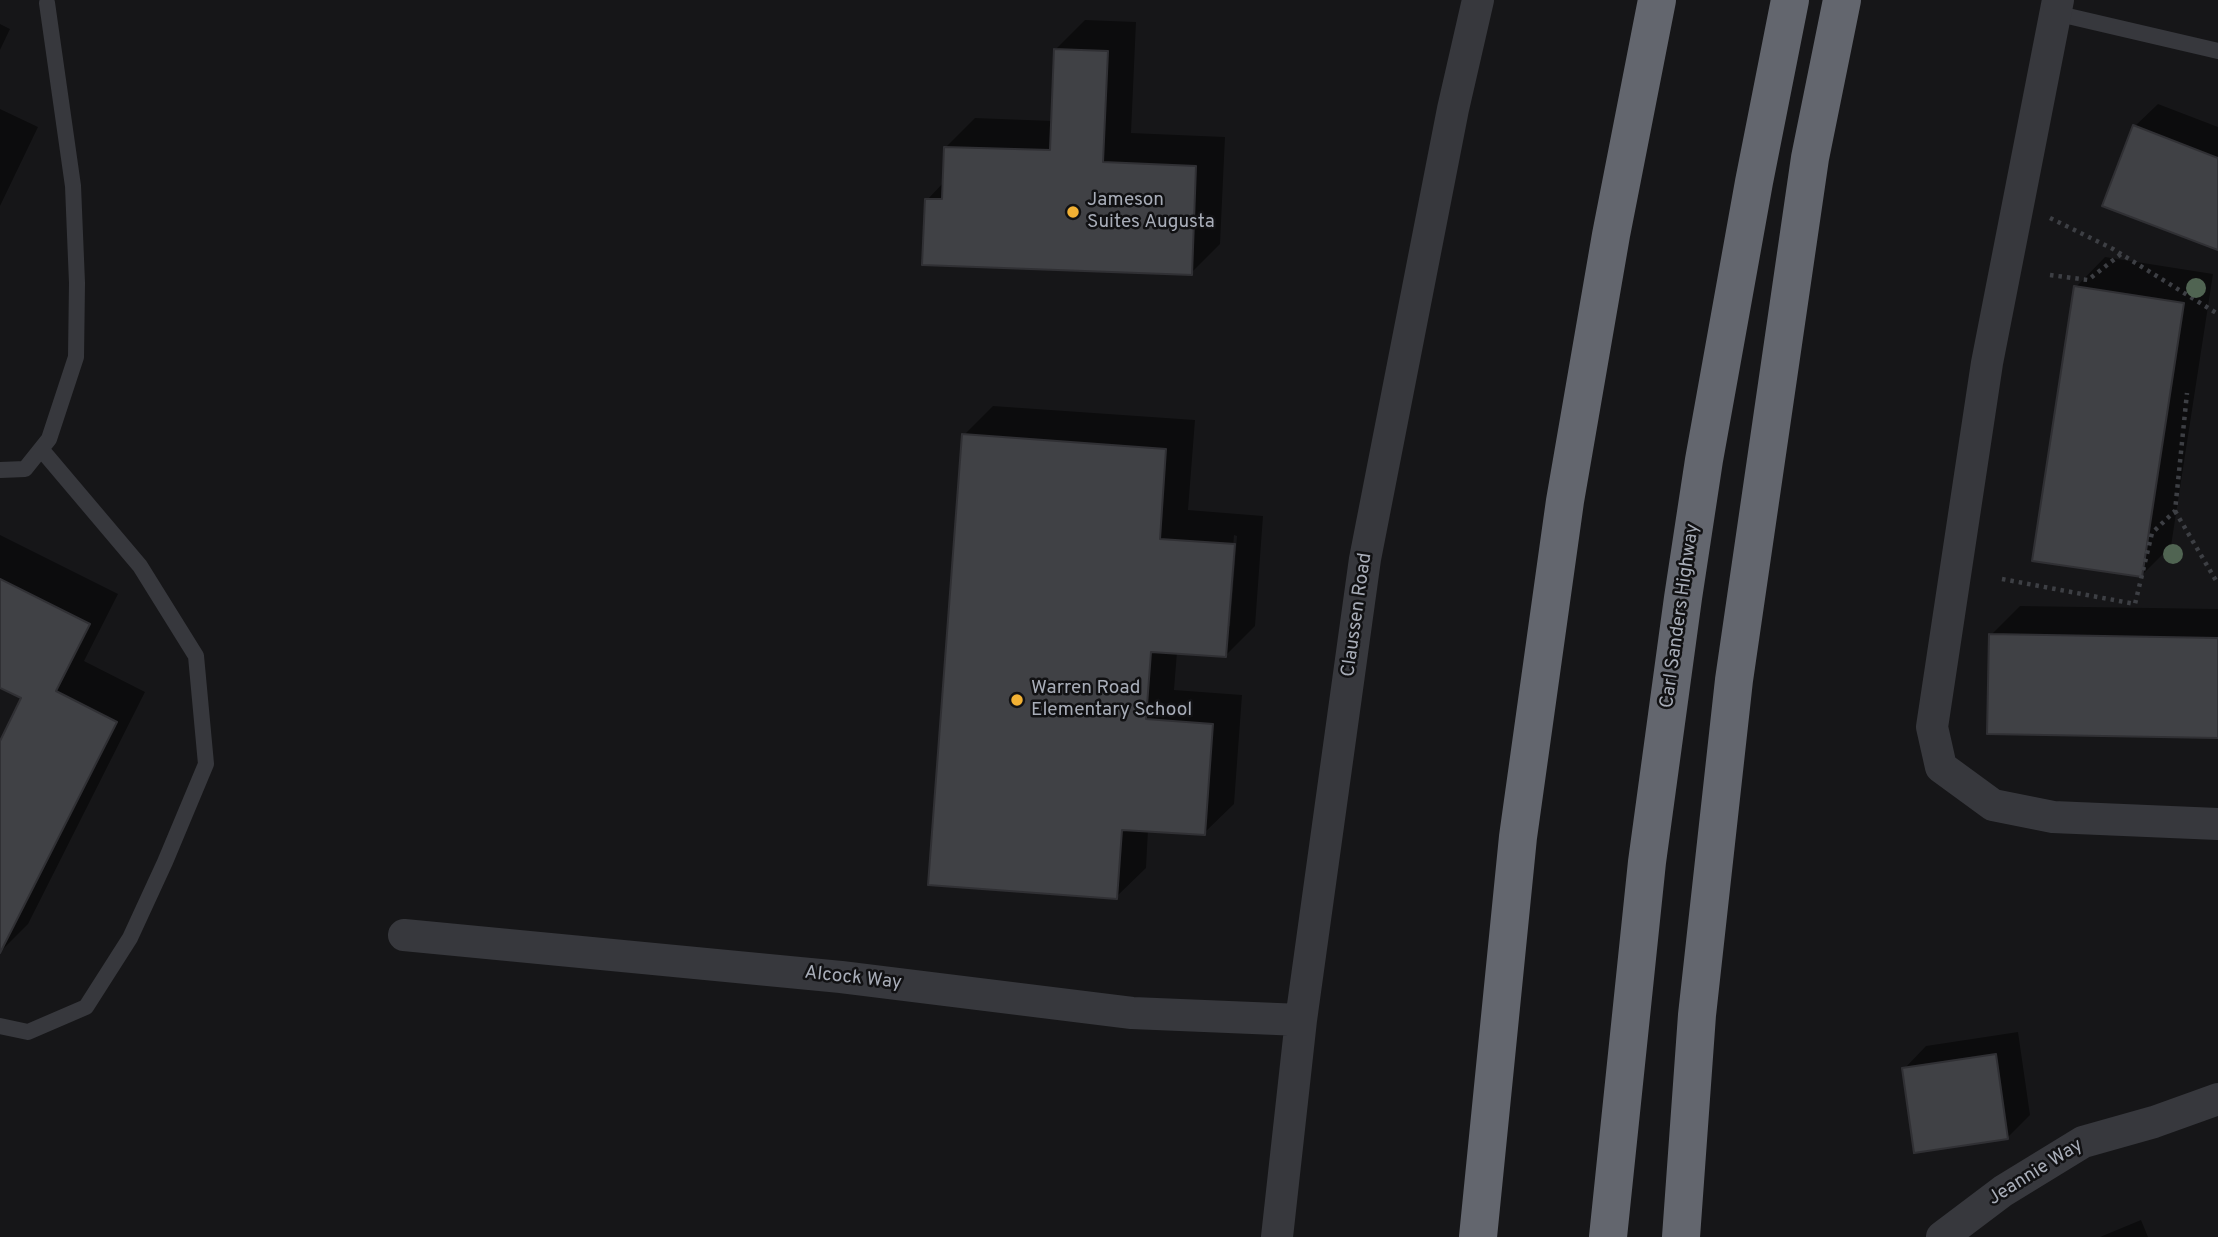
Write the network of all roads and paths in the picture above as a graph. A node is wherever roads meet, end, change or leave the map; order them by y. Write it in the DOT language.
graph roads {
  1 [pos="1478,0"];
  2 [pos="1657,0"];
  3 [pos="1790,0"];
  4 [pos="1842,0"];
  5 [pos="47,3"];
  6 [pos="2057,6"];
  7 [pos="2218,51"];
  8 [pos="2017,203"];
  9 [pos="2121,254"];
  10 [pos="2050,275"];
  11 [pos="2218,314"];
  12 [pos="2187,393"];
  13 [pos="41,449"];
  14 [pos="0,470"];
  15 [pos="2175,511"];
  16 [pos="2002,579"];
  17 [pos="2218,584"];
  18 [pos="2218,824"];
  19 [pos="404,935"];
  20 [pos="1301,1020"];
  21 [pos="0,1026"];
  22 [pos="2218,1099"];
  23 [pos="1277,1237"];
  24 [pos="1478,1237"];
  25 [pos="1608,1237"];
  26 [pos="1681,1237"];
  27 [pos="1942,1237"];
  1 -- 20 [label="street, Claussen Road"];
  2 -- 24 [label="highway"];
  3 -- 25 [label="highway, Carl Sanders Highway"];
  4 -- 26 [label="highway"];
  5 -- 13 [label="lane"];
  6 -- 7 [label="lane"];
  6 -- 8 [label="street"];
  8 -- 9 [label="path"];
  8 -- 18 [label="street"];
  9 -- 10 [label="path"];
  9 -- 11 [label="path"];
  12 -- 15 [label="path"];
  13 -- 14 [label="lane"];
  13 -- 21 [label="lane"];
  15 -- 16 [label="path"];
  15 -- 17 [label="path"];
  19 -- 20 [label="street, Alcock Way"];
  20 -- 23 [label="street, Claussen Road"];
  22 -- 27 [label="street, Jeannie Way"];
}
